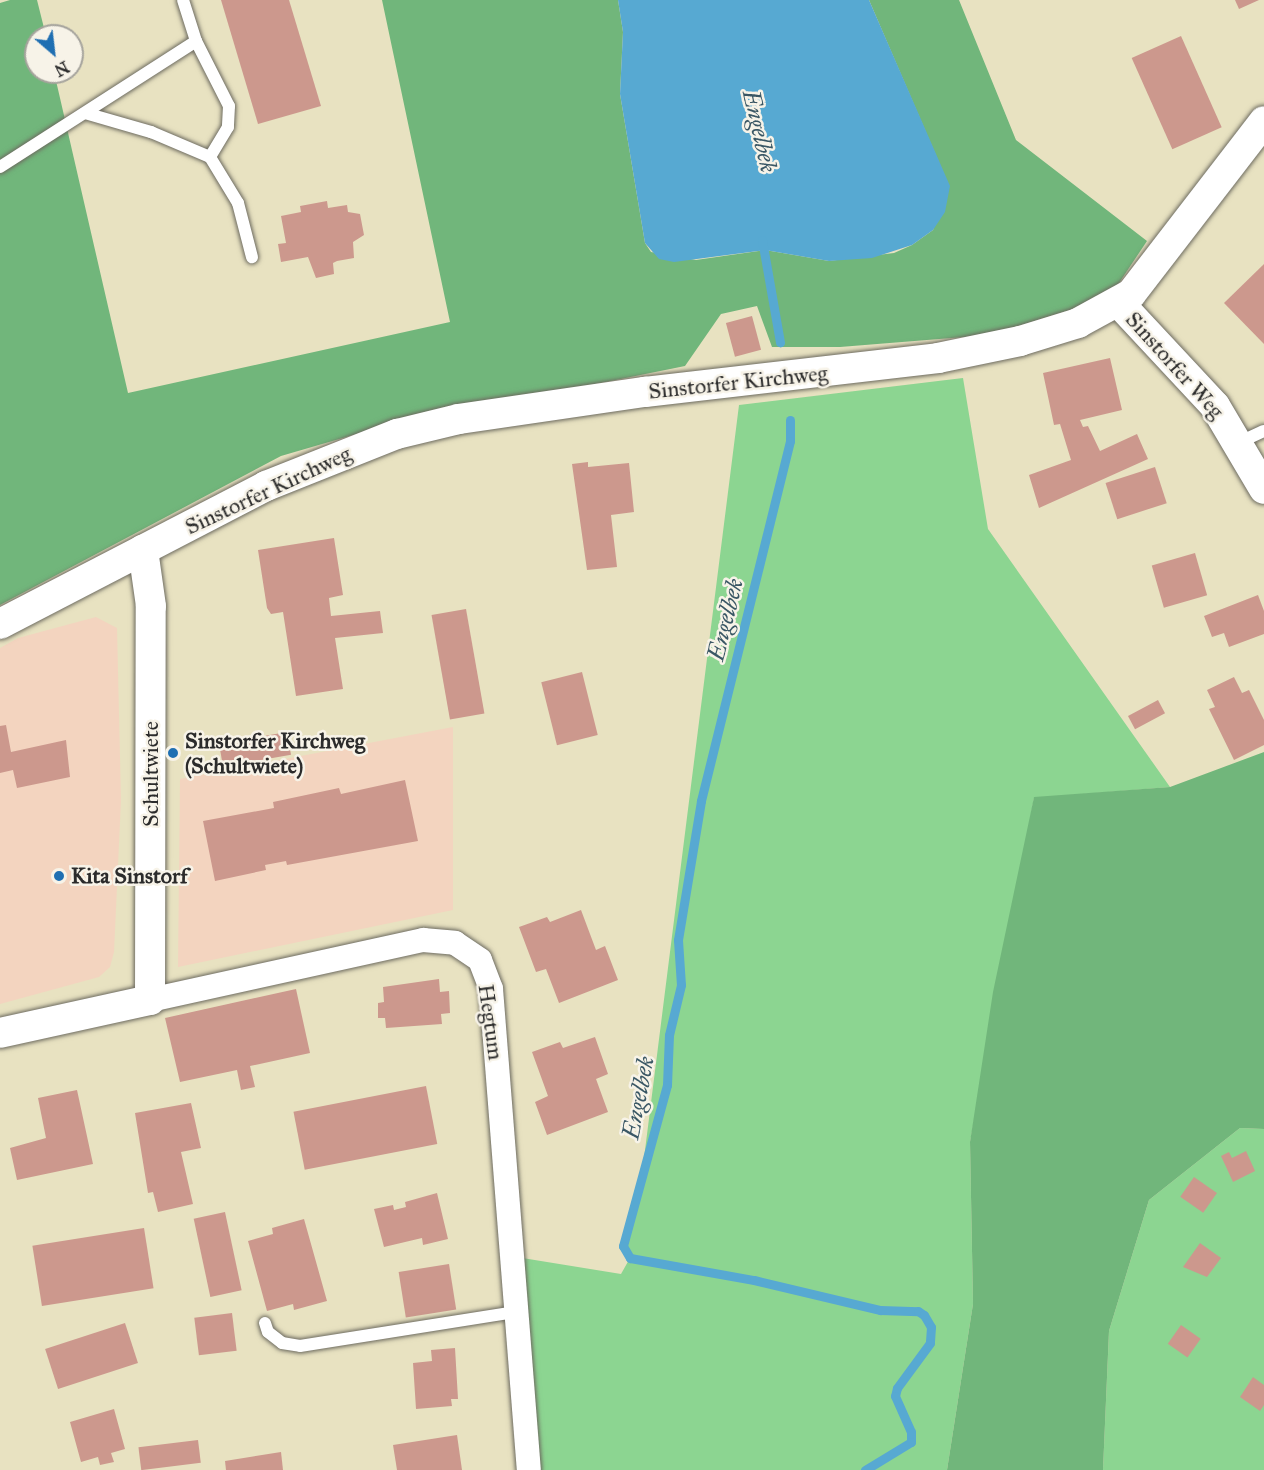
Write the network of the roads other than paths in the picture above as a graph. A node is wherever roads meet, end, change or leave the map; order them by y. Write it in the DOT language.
graph roads {
  1 [pos="183,0"];
  2 [pos="196,41"];
  3 [pos="85,113"];
  4 [pos="1264,121"];
  5 [pos="210,157"];
  6 [pos="0,167"];
  7 [pos="252,257"];
  8 [pos="1120,304"];
  9 [pos="1252,437"];
  10 [pos="1264,489"];
  11 [pos="143,550"];
  12 [pos="0,624"];
  13 [pos="150,999"];
  14 [pos="0,1034"];
  15 [pos="514,1312"];
  16 [pos="265,1323"];
  17 [pos="529,1470"];
  1 -- 2 [label="lane"];
  2 -- 3 [label="lane"];
  2 -- 5 [label="lane"];
  3 -- 5 [label="lane"];
  3 -- 6 [label="lane"];
  4 -- 8 [label="street, Sinstorfer Kirchweg"];
  5 -- 7 [label="lane"];
  8 -- 9 [label="street, Sinstorfer Weg"];
  8 -- 11 [label="street, Sinstorfer Kirchweg"];
  9 -- 10 [label="street, Sinstorfer Weg"];
  11 -- 12 [label="street, Sinstorfer Kirchweg"];
  11 -- 13 [label="street, Schultwiete"];
  13 -- 14 [label="street, Hegtum"];
  13 -- 15 [label="street, Hegtum"];
  15 -- 16 [label="lane"];
  15 -- 17 [label="street, Hegtum"];
}
